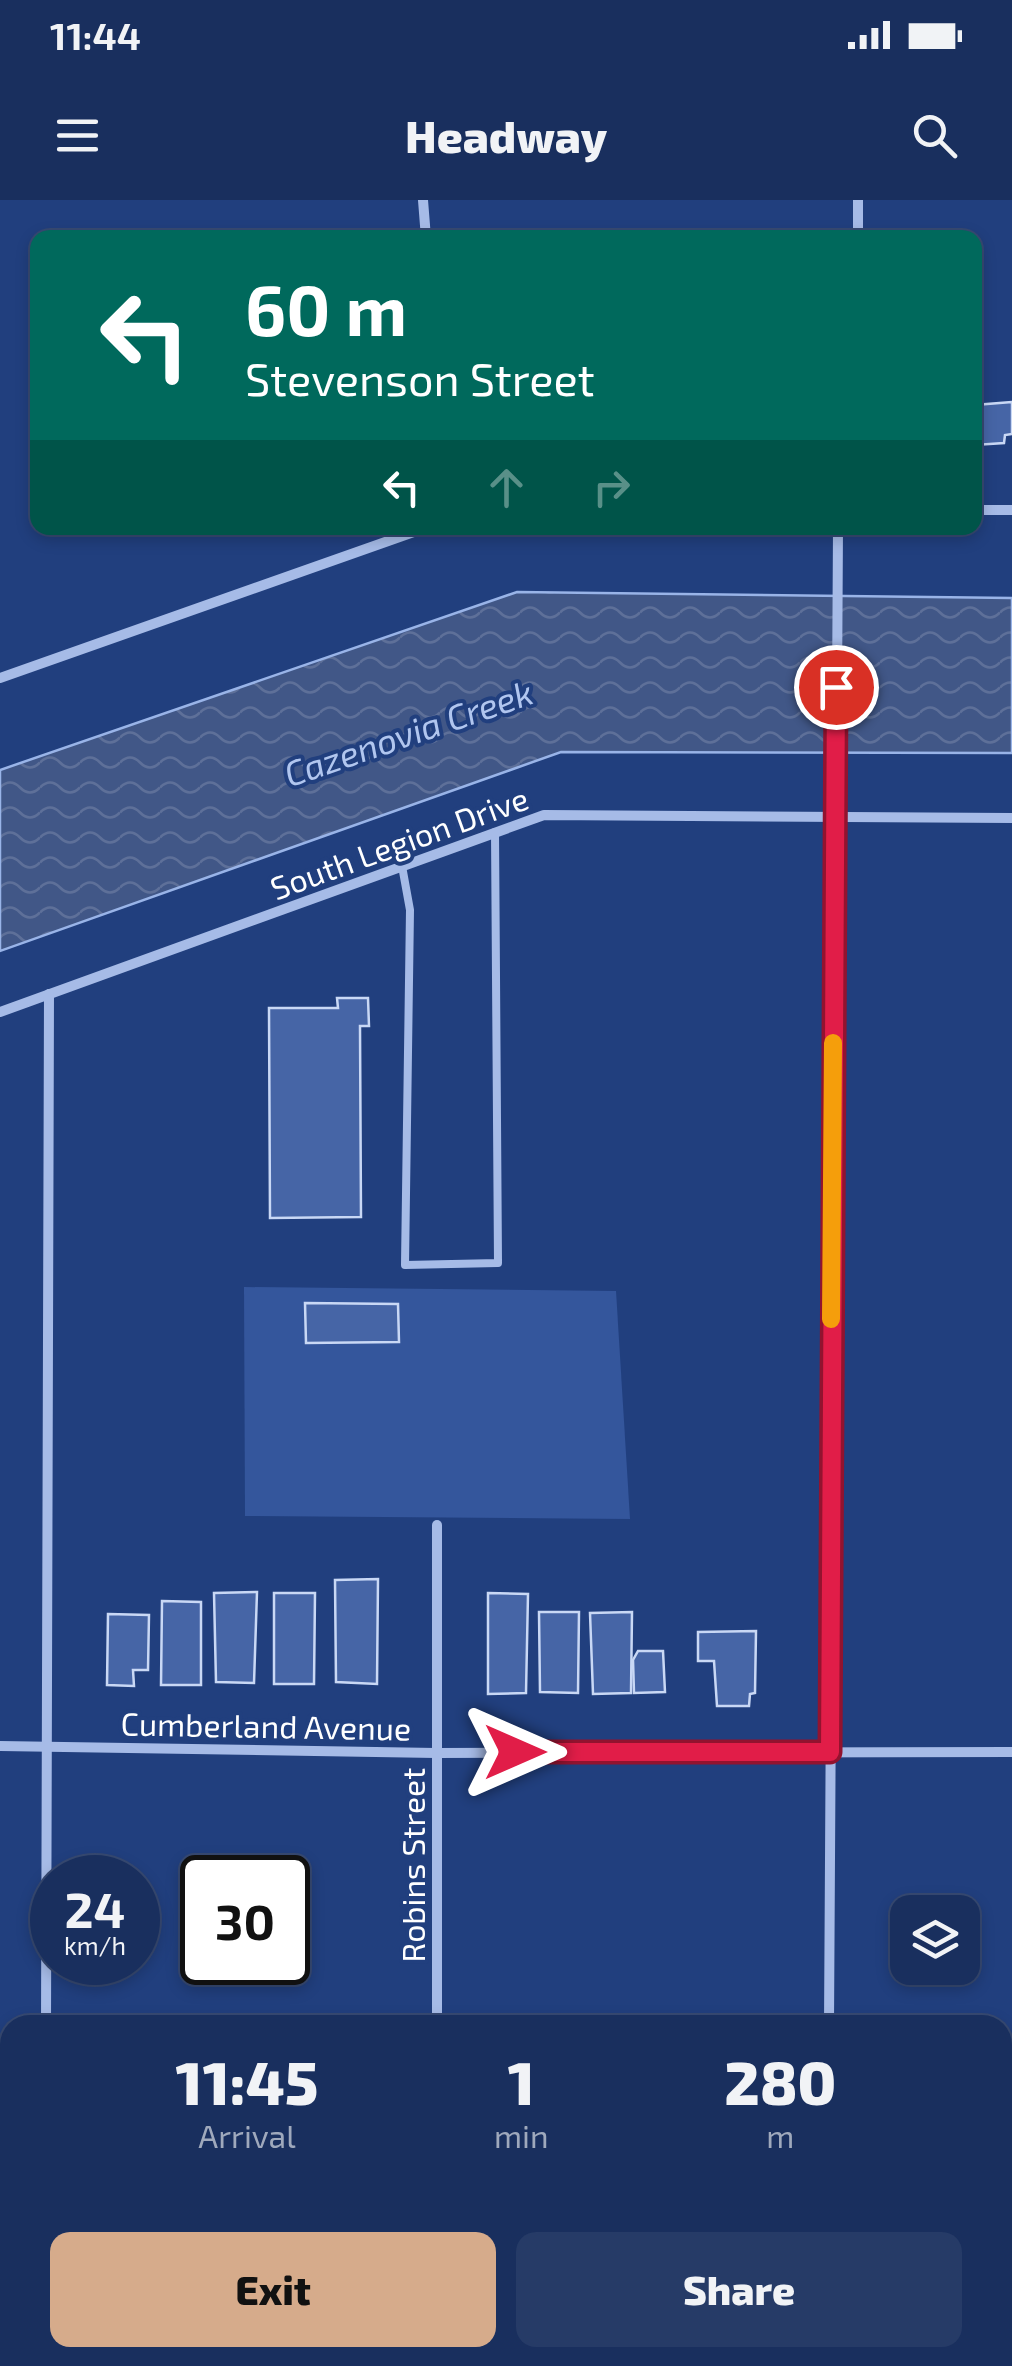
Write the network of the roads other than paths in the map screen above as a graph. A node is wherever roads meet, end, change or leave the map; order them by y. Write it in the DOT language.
graph roads {
  1 [pos="423,200"];
  2 [pos="858,200"];
  3 [pos="425,230"];
  4 [pos="858,230"];
  5 [pos="982,510"];
  6 [pos="1012,510"];
  7 [pos="405,535"];
  8 [pos="838,535"];
  9 [pos="0,678"];
  10 [pos="834,817"];
  11 [pos="1012,818"];
  12 [pos="495,832"];
  13 [pos="402,866"];
  14 [pos="50,994"];
  15 [pos="0,1012"];
  16 [pos="438,1525"];
  17 [pos="0,1746"];
  18 [pos="47,1746"];
  19 [pos="830,1752"];
  20 [pos="1012,1752"];
  21 [pos="436,1753"];
  22 [pos="46,2015"];
  23 [pos="438,2015"];
  24 [pos="829,2015"];
  1 -- 3 [label="street"];
  2 -- 4 [label="street"];
  5 -- 6 [label="street"];
  7 -- 9 [label="street"];
  8 -- 10 [label="street"];
  10 -- 11 [label="street, South Legion Drive"];
  10 -- 12 [label="street, South Legion Drive"];
  10 -- 19 [label="street"];
  12 -- 13 [label="street, South Legion Drive"];
  12 -- 13 [label="lane"];
  13 -- 14 [label="street, South Legion Drive"];
  14 -- 15 [label="street, South Legion Drive"];
  14 -- 18 [label="street"];
  16 -- 21 [label="street, Robins Street"];
  17 -- 18 [label="street, Cumberland Avenue"];
  18 -- 21 [label="street, Cumberland Avenue"];
  18 -- 22 [label="street"];
  19 -- 20 [label="street, Cumberland Avenue"];
  19 -- 21 [label="street, Cumberland Avenue"];
  19 -- 24 [label="street"];
  21 -- 23 [label="street, Robins Street"];
}
